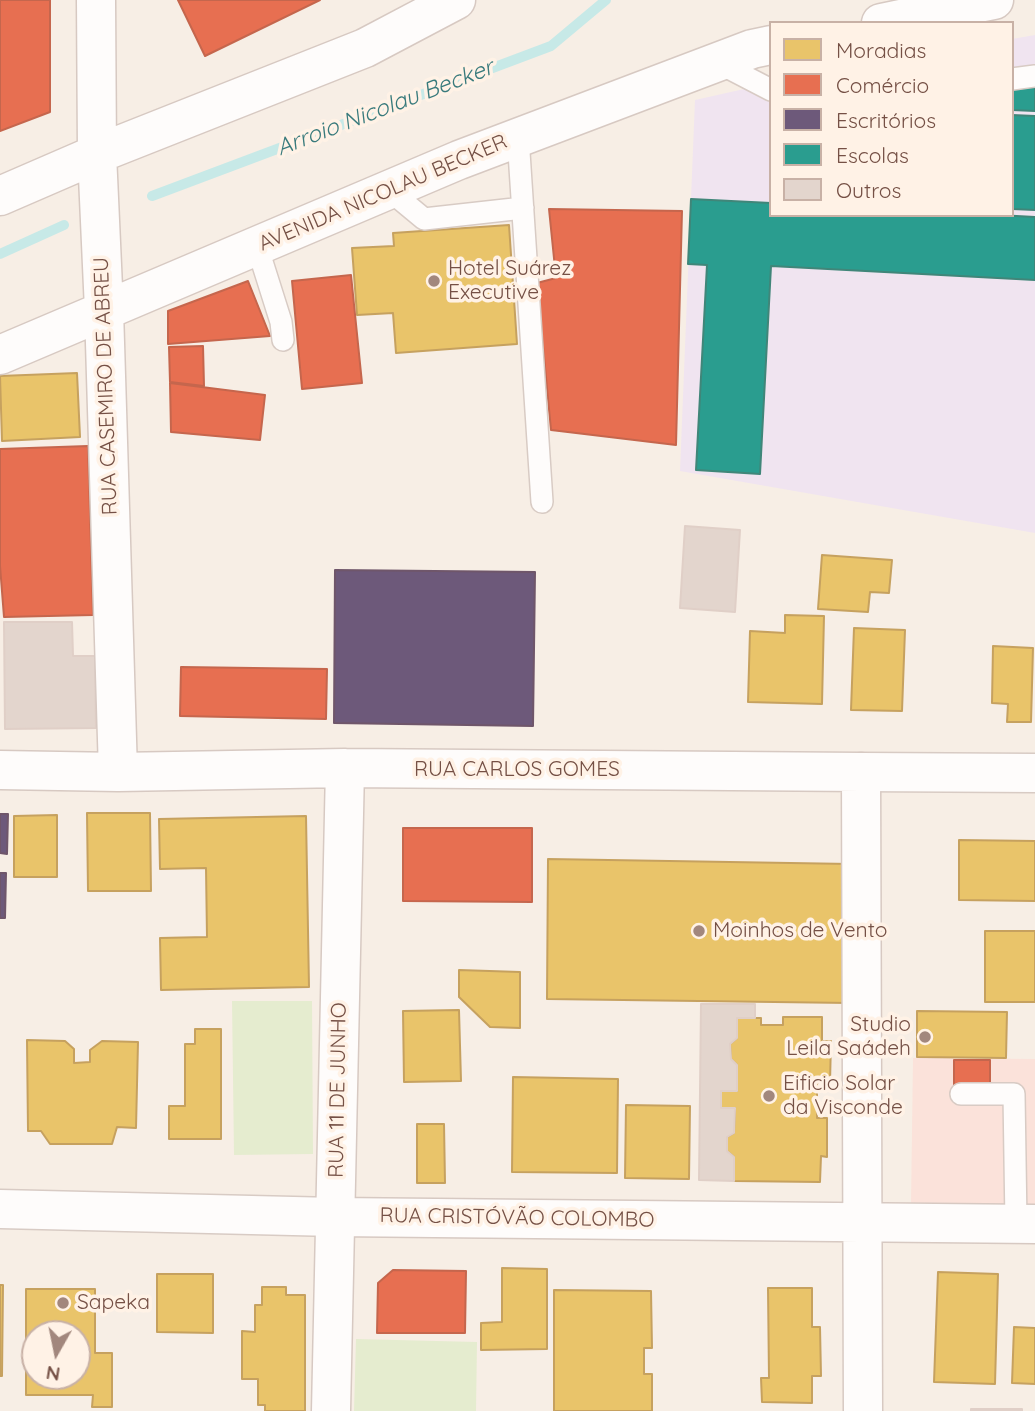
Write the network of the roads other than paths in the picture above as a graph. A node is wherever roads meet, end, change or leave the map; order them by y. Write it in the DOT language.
graph roads {
  1 [pos="96,0"];
  2 [pos="456,0"];
  3 [pos="994,0"];
  4 [pos="891,21"];
  5 [pos="769,45"];
  6 [pos="717,62"];
  7 [pos="1035,76"];
  8 [pos="1014,79"];
  9 [pos="769,89"];
  10 [pos="518,137"];
  11 [pos="97,154"];
  12 [pos="389,190"];
  13 [pos="0,196"];
  14 [pos="523,208"];
  15 [pos="257,246"];
  16 [pos="104,310"];
  17 [pos="284,340"];
  18 [pos="0,355"];
  19 [pos="542,502"];
  20 [pos="345,768"];
  21 [pos="0,770"];
  22 [pos="118,772"];
  23 [pos="861,772"];
  24 [pos="1035,773"];
  25 [pos="961,1094"];
  26 [pos="0,1209"];
  27 [pos="335,1217"];
  28 [pos="862,1221"];
  29 [pos="1026,1224"];
  30 [pos="331,1411"];
  31 [pos="863,1411"];
  1 -- 11 [label="street, RUA CASEMIRO DE ABREU"];
  2 -- 11 [label="street"];
  3 -- 4 [label="street"];
  5 -- 6 [label="street, AVENIDA NICOLAU BECKER"];
  6 -- 9 [label="lane"];
  6 -- 10 [label="street, AVENIDA NICOLAU BECKER"];
  7 -- 8 [label="lane"];
  10 -- 12 [label="street, AVENIDA NICOLAU BECKER"];
  10 -- 14 [label="lane"];
  11 -- 13 [label="street"];
  11 -- 16 [label="street, RUA CASEMIRO DE ABREU"];
  12 -- 14 [label="lane"];
  12 -- 15 [label="street, AVENIDA NICOLAU BECKER"];
  14 -- 19 [label="lane"];
  15 -- 16 [label="street, AVENIDA NICOLAU BECKER"];
  15 -- 17 [label="lane"];
  16 -- 18 [label="street, AVENIDA NICOLAU BECKER"];
  16 -- 22 [label="street, RUA CASEMIRO DE ABREU"];
  20 -- 22 [label="street, RUA CARLOS GOMES"];
  20 -- 23 [label="street, RUA CARLOS GOMES"];
  20 -- 27 [label="street, RUA 11 DE JUNHO"];
  21 -- 22 [label="street, RUA CARLOS GOMES"];
  23 -- 24 [label="street, RUA CARLOS GOMES"];
  23 -- 28 [label="street"];
  25 -- 29 [label="lane"];
  26 -- 27 [label="street, RUA CRISTÓVÃO COLOMBO"];
  27 -- 28 [label="street, RUA CRISTÓVÃO COLOMBO"];
  27 -- 30 [label="street, RUA 11 DE JUNHO"];
  28 -- 29 [label="street, RUA CRISTÓVÃO COLOMBO"];
  28 -- 31 [label="street"];
}
